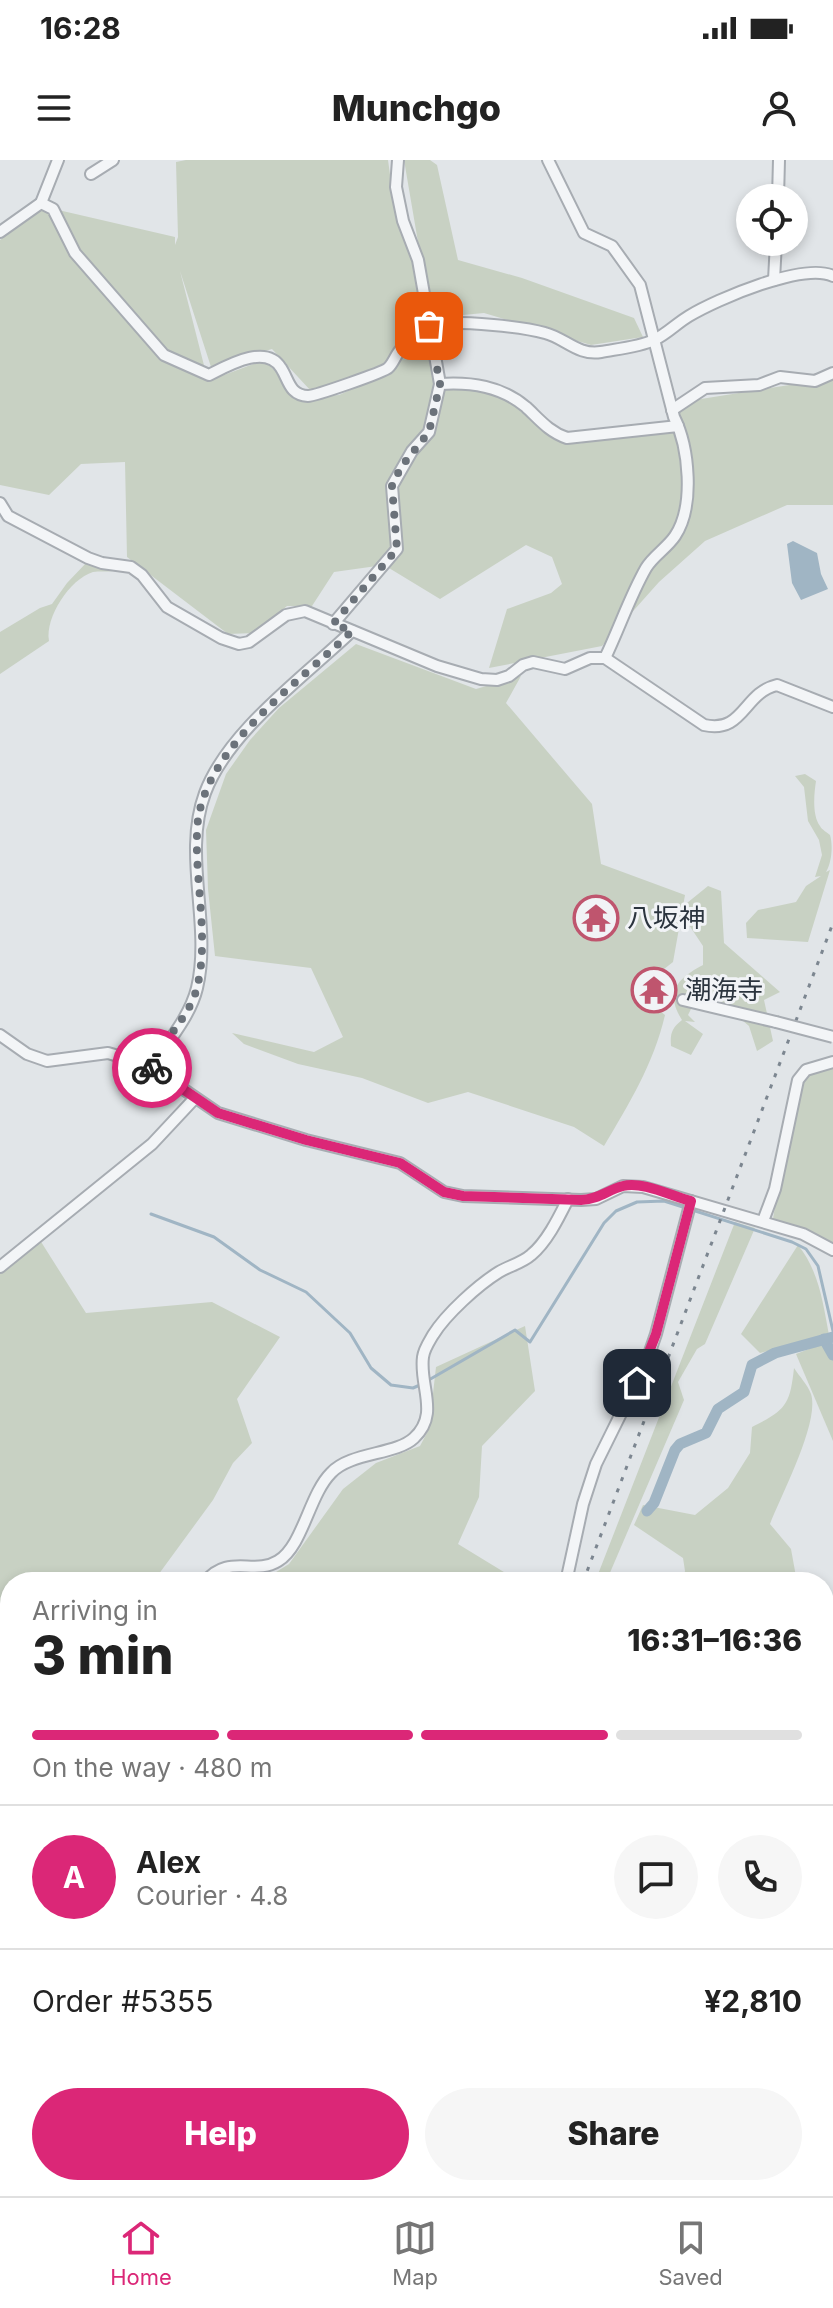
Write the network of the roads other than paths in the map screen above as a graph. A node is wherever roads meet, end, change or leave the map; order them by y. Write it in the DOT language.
graph roads {
  1 [pos="58,160"];
  2 [pos="113,160"];
  3 [pos="398,160"];
  4 [pos="548,160"];
  5 [pos="779,160"];
  6 [pos="91,174"];
  7 [pos="778,184"];
  8 [pos="41,203"];
  9 [pos="0,232"];
  10 [pos="775,256"];
  11 [pos="833,276"];
  12 [pos="774,280"];
  13 [pos="429,326"];
  14 [pos="653,340"];
  15 [pos="833,373"];
  16 [pos="440,384"];
  17 [pos="672,410"];
  18 [pos="678,426"];
  19 [pos="0,503"];
  20 [pos="4,520"];
  21 [pos="333,624"];
  22 [pos="352,631"];
  23 [pos="605,658"];
  24 [pos="833,707"];
  25 [pos="683,1000"];
  26 [pos="0,1035"];
  27 [pos="833,1037"];
  28 [pos="833,1062"];
  29 [pos="151,1067"];
  30 [pos="195,1098"];
  31 [pos="568,1199"];
  32 [pos="691,1201"];
  33 [pos="763,1221"];
  34 [pos="833,1250"];
  35 [pos="0,1267"];
  36 [pos="216,1572"];
  37 [pos="568,1572"];
  1 -- 8 [label="street"];
  2 -- 6 [label="street"];
  3 -- 13 [label="street"];
  4 -- 14 [label="street"];
  5 -- 7 [label="street"];
  8 -- 9 [label="street"];
  8 -- 13 [label="street"];
  10 -- 12 [label="street"];
  11 -- 12 [label="street"];
  12 -- 14 [label="street"];
  13 -- 14 [label="street"];
  13 -- 16 [label="street"];
  14 -- 17 [label="street"];
  15 -- 17 [label="street"];
  16 -- 18 [label="street"];
  16 -- 21 [label="street"];
  17 -- 18 [label="street"];
  18 -- 23 [label="street"];
  19 -- 20 [label="street"];
  20 -- 21 [label="street"];
  21 -- 22 [label="street"];
  22 -- 23 [label="street"];
  22 -- 29 [label="street"];
  23 -- 24 [label="street"];
  25 -- 27 [label="street, bridge"];
  26 -- 29 [label="street"];
  28 -- 33 [label="street"];
  29 -- 30 [label="street"];
  30 -- 31 [label="street"];
  30 -- 35 [label="street"];
  31 -- 32 [label="street"];
  31 -- 36 [label="street"];
  32 -- 33 [label="street"];
  32 -- 37 [label="street"];
  33 -- 34 [label="street"];
}
